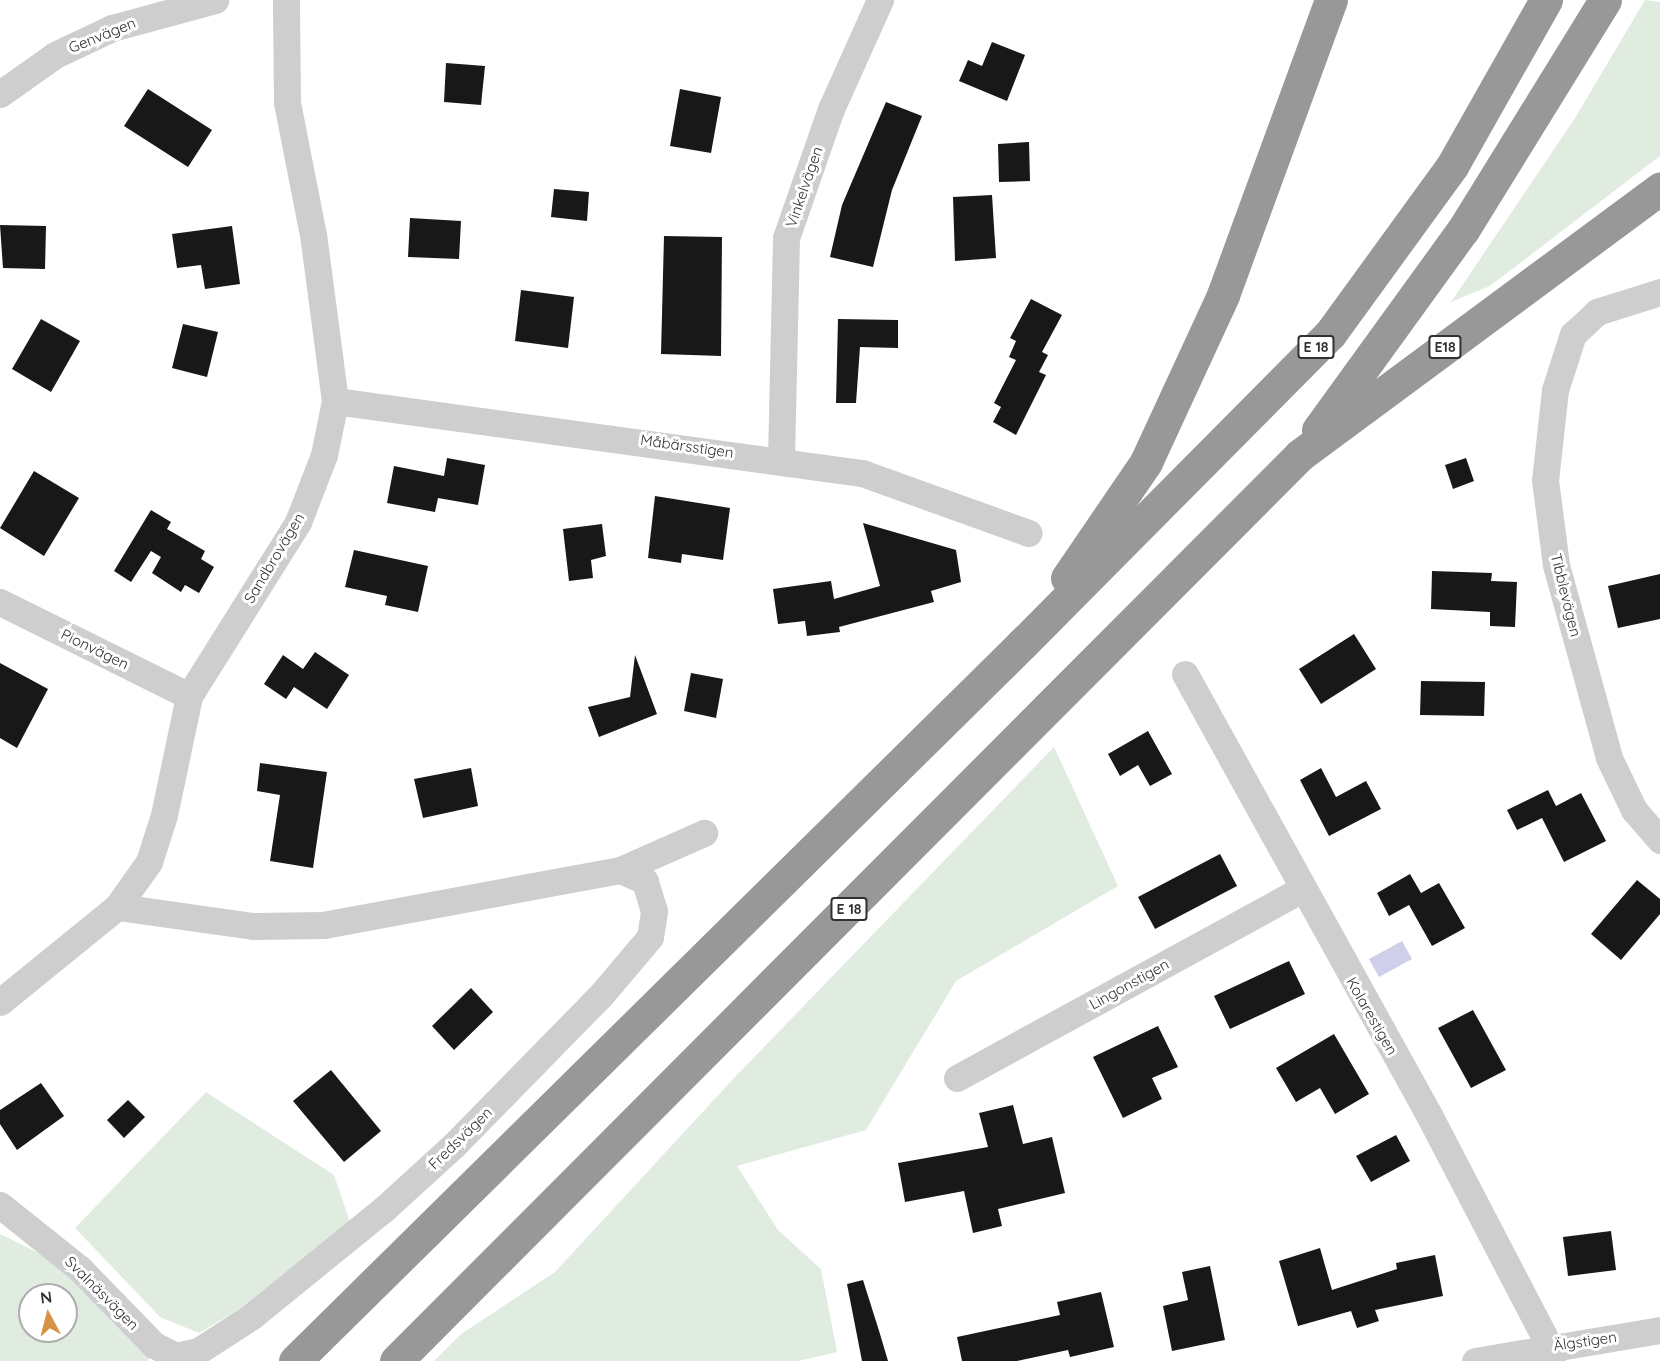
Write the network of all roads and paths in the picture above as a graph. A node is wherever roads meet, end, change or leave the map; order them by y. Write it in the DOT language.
graph roads {
  1 [pos="215,0"];
  2 [pos="286,0"];
  3 [pos="880,0"];
  4 [pos="1331,0"];
  5 [pos="1546,0"];
  6 [pos="1605,0"];
  7 [pos="0,94"];
  8 [pos="1660,189"];
  9 [pos="1660,292"];
  10 [pos="335,401"];
  11 [pos="1300,455"];
  12 [pos="781,459"];
  13 [pos="1029,533"];
  14 [pos="0,602"];
  15 [pos="1022,645"];
  16 [pos="1185,674"];
  17 [pos="189,696"];
  18 [pos="704,833"];
  19 [pos="1660,840"];
  20 [pos="620,870"];
  21 [pos="1301,890"];
  22 [pos="117,907"];
  23 [pos="0,1002"];
  24 [pos="957,1078"];
  25 [pos="0,1206"];
  26 [pos="1660,1330"];
  27 [pos="1551,1354"];
  28 [pos="176,1356"];
  29 [pos="295,1361"];
  30 [pos="396,1361"];
  31 [pos="1474,1361"];
  1 -- 7 [label="street, Genvägen"];
  2 -- 10 [label="street, Sandbrovägen"];
  3 -- 12 [label="street, Vinkelvägen"];
  4 -- 15 [label="highway, E 18"];
  5 -- 15 [label="highway, E 18"];
  6 -- 11 [label="highway, E 18"];
  8 -- 11 [label="highway, E18"];
  9 -- 19 [label="street, Tibblevägen"];
  10 -- 12 [label="street, Måbärsstigen"];
  10 -- 17 [label="street, Sandbrovägen"];
  11 -- 30 [label="highway, E 18"];
  12 -- 13 [label="street, Måbärsstigen"];
  14 -- 17 [label="street, Pionvägen"];
  15 -- 29 [label="highway, E 18"];
  16 -- 21 [label="street, Kolarestigen"];
  17 -- 22 [label="street, Sandbrovägen"];
  18 -- 20 [label="street"];
  20 -- 22 [label="street"];
  20 -- 28 [label="street, Fredsvägen"];
  21 -- 24 [label="street, Lingonstigen"];
  21 -- 27 [label="street, Kolarestigen"];
  22 -- 23 [label="street, Sandbrovägen"];
  25 -- 28 [label="street, Svalnäsvägen"];
  26 -- 27 [label="street, Älgstigen"];
  27 -- 31 [label="street, Älgstigen"];
}
